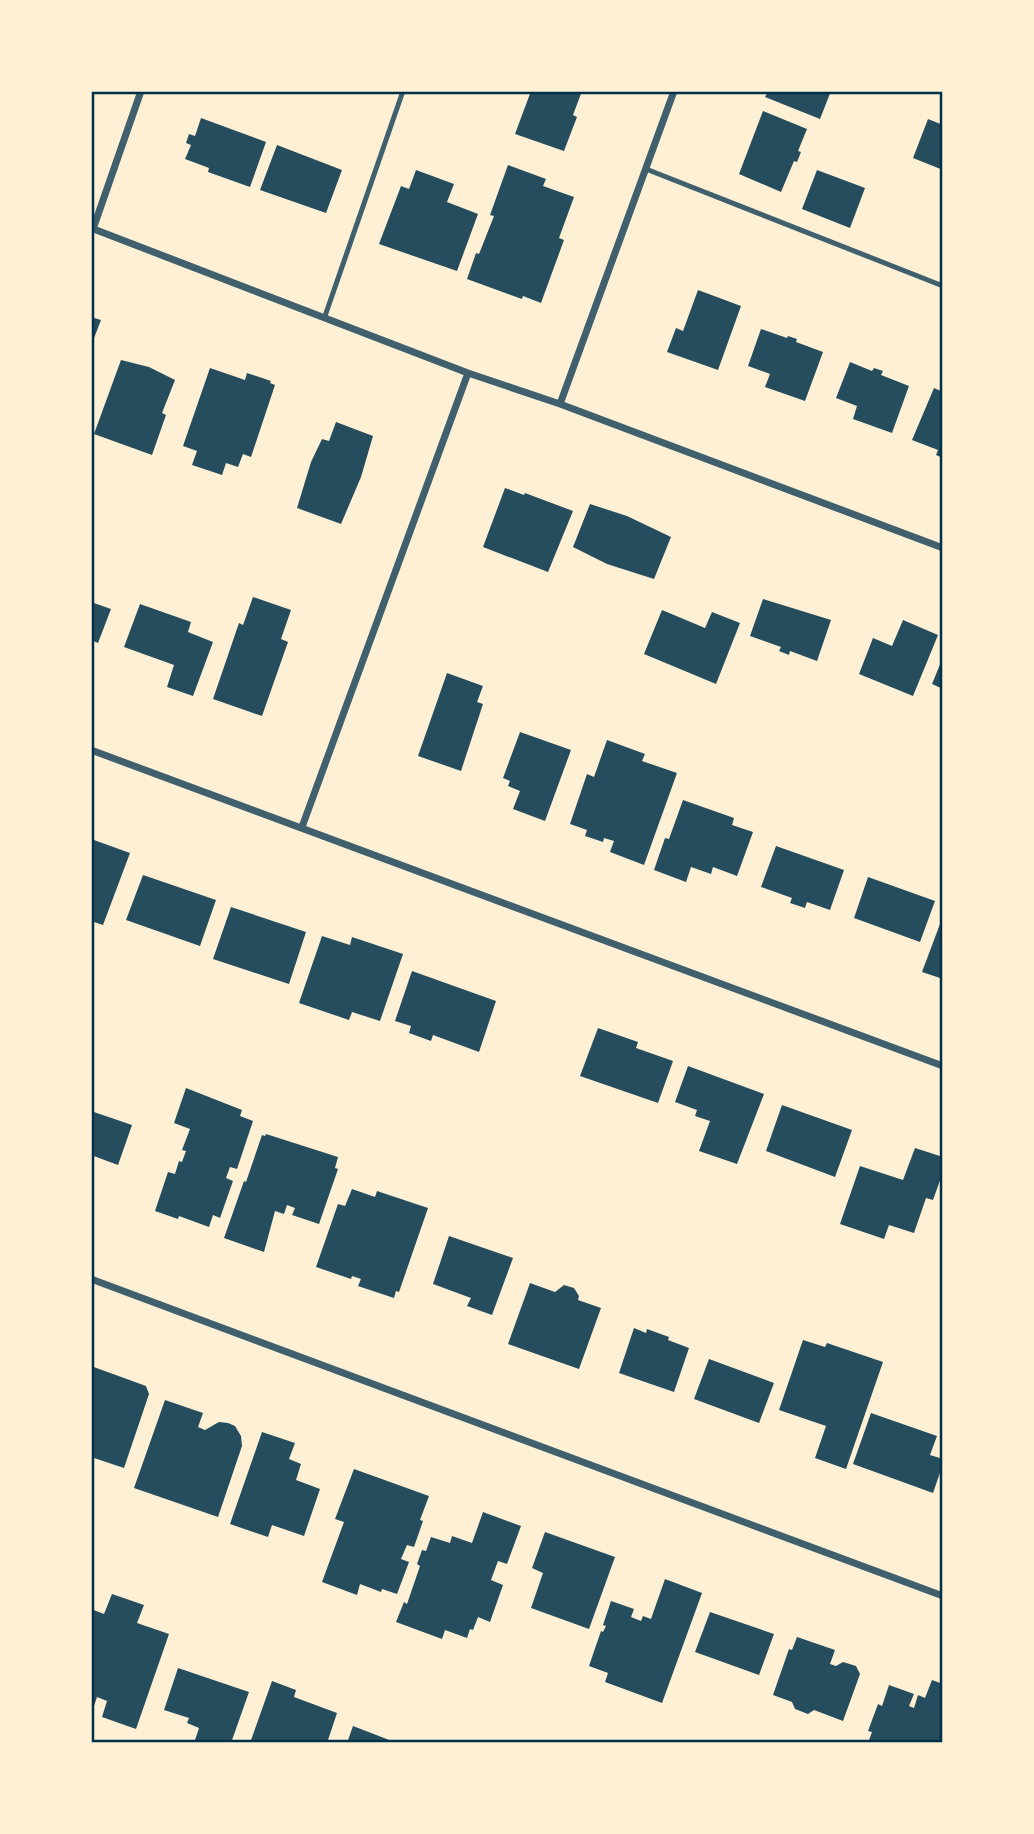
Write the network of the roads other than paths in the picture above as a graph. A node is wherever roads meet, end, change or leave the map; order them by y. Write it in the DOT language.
graph roads {
  1 [pos="141,91"];
  2 [pos="403,91"];
  3 [pos="674,91"];
  4 [pos="646,169"];
  5 [pos="92,229"];
  6 [pos="943,286"];
  7 [pos="325,316"];
  8 [pos="468,373"];
  9 [pos="560,404"];
  10 [pos="943,548"];
  11 [pos="91,750"];
  12 [pos="302,827"];
  13 [pos="943,1066"];
  14 [pos="91,1279"];
  15 [pos="943,1596"];
  1 -- 5 [label="street"];
  2 -- 7 [label="lane"];
  3 -- 4 [label="street"];
  4 -- 6 [label="lane"];
  4 -- 9 [label="street"];
  5 -- 7 [label="street"];
  7 -- 8 [label="street"];
  8 -- 9 [label="street"];
  8 -- 12 [label="street"];
  9 -- 10 [label="street"];
  11 -- 12 [label="street"];
  12 -- 13 [label="street"];
  14 -- 15 [label="street"];
}
